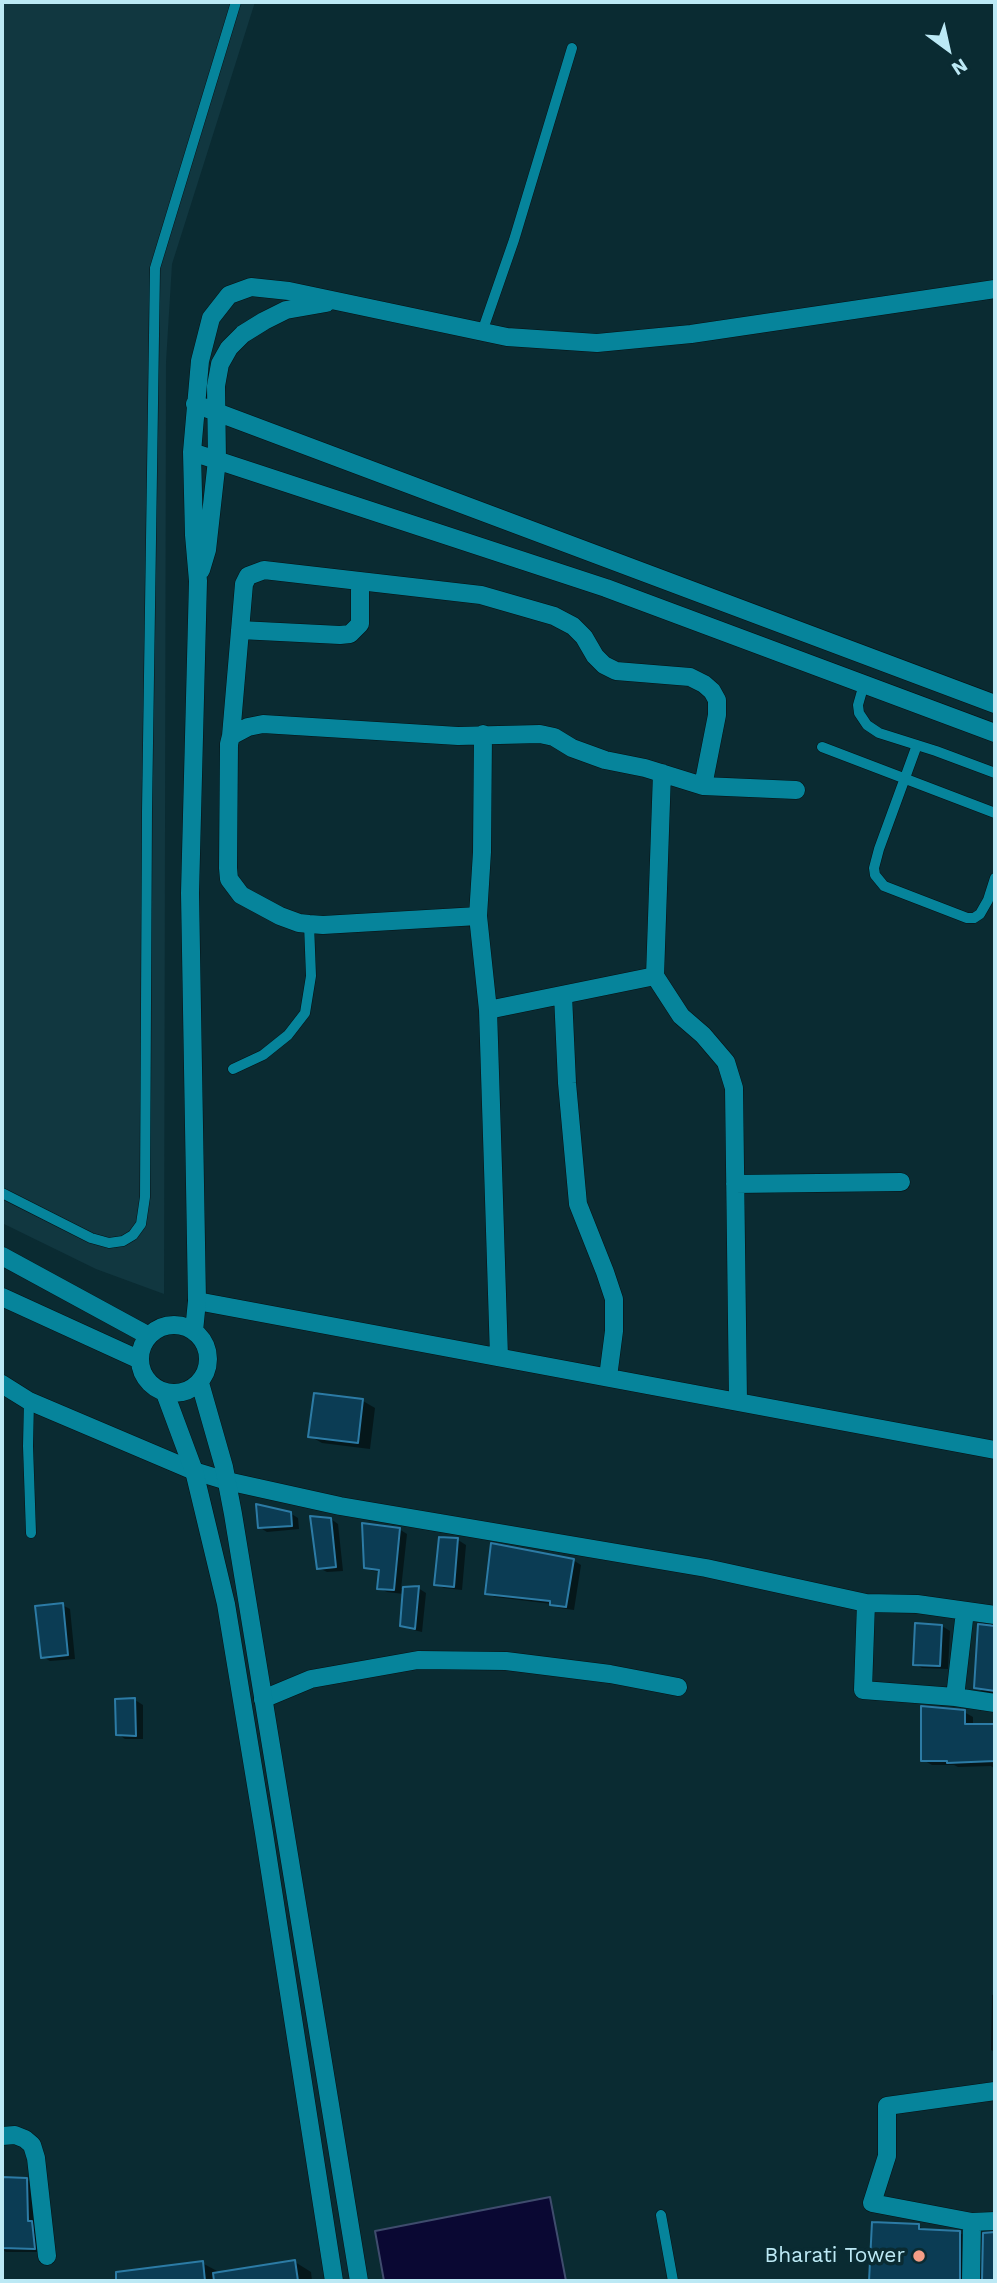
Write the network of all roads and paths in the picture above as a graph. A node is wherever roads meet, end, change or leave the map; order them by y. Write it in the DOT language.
graph roads {
  1 [pos="236,2"];
  2 [pos="572,48"];
  3 [pos="995,289"];
  4 [pos="336,301"];
  5 [pos="482,332"];
  6 [pos="195,404"];
  7 [pos="215,412"];
  8 [pos="192,452"];
  9 [pos="217,460"];
  10 [pos="198,581"];
  11 [pos="360,582"];
  12 [pos="240,631"];
  13 [pos="864,684"];
  14 [pos="995,704"];
  15 [pos="995,733"];
  16 [pos="483,734"];
  17 [pos="231,736"];
  18 [pos="916,745"];
  19 [pos="822,747"];
  20 [pos="662,773"];
  21 [pos="995,773"];
  22 [pos="906,777"];
  23 [pos="703,786"];
  24 [pos="796,790"];
  25 [pos="995,813"];
  26 [pos="995,878"];
  27 [pos="478,916"];
  28 [pos="309,924"];
  29 [pos="655,976"];
  30 [pos="563,995"];
  31 [pos="488,1010"];
  32 [pos="233,1069"];
  33 [pos="901,1182"];
  34 [pos="735,1184"];
  35 [pos="2,1193"];
  36 [pos="2,1256"];
  37 [pos="2,1297"];
  38 [pos="197,1301"];
  39 [pos="194,1331"];
  40 [pos="149,1336"];
  41 [pos="499,1357"];
  42 [pos="139,1360"];
  43 [pos="608,1377"];
  44 [pos="200,1382"];
  45 [pos="2,1384"];
  46 [pos="165,1393"];
  47 [pos="29,1401"];
  48 [pos="738,1401"];
  49 [pos="995,1450"];
  50 [pos="194,1471"];
  51 [pos="227,1481"];
  52 [pos="31,1533"];
  53 [pos="866,1603"];
  54 [pos="965,1611"];
  55 [pos="995,1615"];
  56 [pos="678,1687"];
  57 [pos="955,1697"];
  58 [pos="263,1699"];
  59 [pos="995,1703"];
  60 [pos="995,2091"];
  61 [pos="2,2136"];
  62 [pos="661,2216"];
  63 [pos="995,2221"];
  64 [pos="972,2222"];
  65 [pos="47,2256"];
  66 [pos="334,2281"];
  67 [pos="359,2281"];
  68 [pos="673,2281"];
  69 [pos="971,2281"];
  1 -- 35 [label="lane"];
  2 -- 5 [label="lane"];
  3 -- 5 [label="street"];
  4 -- 5 [label="street"];
  4 -- 6 [label="street"];
  4 -- 7 [label="street"];
  6 -- 7 [label="street"];
  6 -- 8 [label="street"];
  7 -- 9 [label="street"];
  7 -- 14 [label="street"];
  8 -- 9 [label="street"];
  8 -- 10 [label="street"];
  9 -- 10 [label="street"];
  9 -- 13 [label="street"];
  10 -- 38 [label="street"];
  11 -- 12 [label="street"];
  11 -- 12 [label="street"];
  11 -- 23 [label="street"];
  12 -- 17 [label="street"];
  13 -- 15 [label="street"];
  13 -- 18 [label="lane"];
  16 -- 17 [label="street"];
  16 -- 20 [label="street"];
  16 -- 27 [label="street"];
  17 -- 28 [label="street"];
  18 -- 21 [label="lane"];
  18 -- 22 [label="lane"];
  19 -- 22 [label="lane"];
  20 -- 23 [label="street"];
  20 -- 29 [label="street"];
  22 -- 25 [label="lane"];
  22 -- 26 [label="lane"];
  23 -- 24 [label="street"];
  27 -- 28 [label="street"];
  27 -- 31 [label="street"];
  28 -- 32 [label="lane"];
  29 -- 30 [label="street"];
  29 -- 34 [label="street"];
  30 -- 31 [label="street"];
  30 -- 43 [label="street"];
  31 -- 41 [label="street"];
  33 -- 34 [label="street"];
  34 -- 48 [label="street"];
  36 -- 40 [label="street"];
  37 -- 42 [label="street"];
  38 -- 39 [label="street"];
  38 -- 41 [label="street"];
  39 -- 40 [label="street"];
  39 -- 44 [label="street"];
  40 -- 42 [label="street"];
  41 -- 43 [label="street"];
  42 -- 46 [label="street"];
  43 -- 48 [label="street"];
  44 -- 46 [label="street"];
  44 -- 51 [label="street"];
  45 -- 47 [label="street"];
  46 -- 50 [label="street"];
  47 -- 50 [label="street"];
  47 -- 52 [label="lane"];
  48 -- 49 [label="street"];
  50 -- 51 [label="street"];
  50 -- 66 [label="street"];
  51 -- 53 [label="street"];
  51 -- 58 [label="street"];
  53 -- 54 [label="street"];
  53 -- 57 [label="street"];
  54 -- 55 [label="street"];
  54 -- 57 [label="street"];
  56 -- 58 [label="street"];
  57 -- 59 [label="street"];
  58 -- 67 [label="street"];
  60 -- 64 [label="street"];
  61 -- 65 [label="street"];
  62 -- 68 [label="lane"];
  63 -- 64 [label="street"];
  64 -- 69 [label="street"];
}
